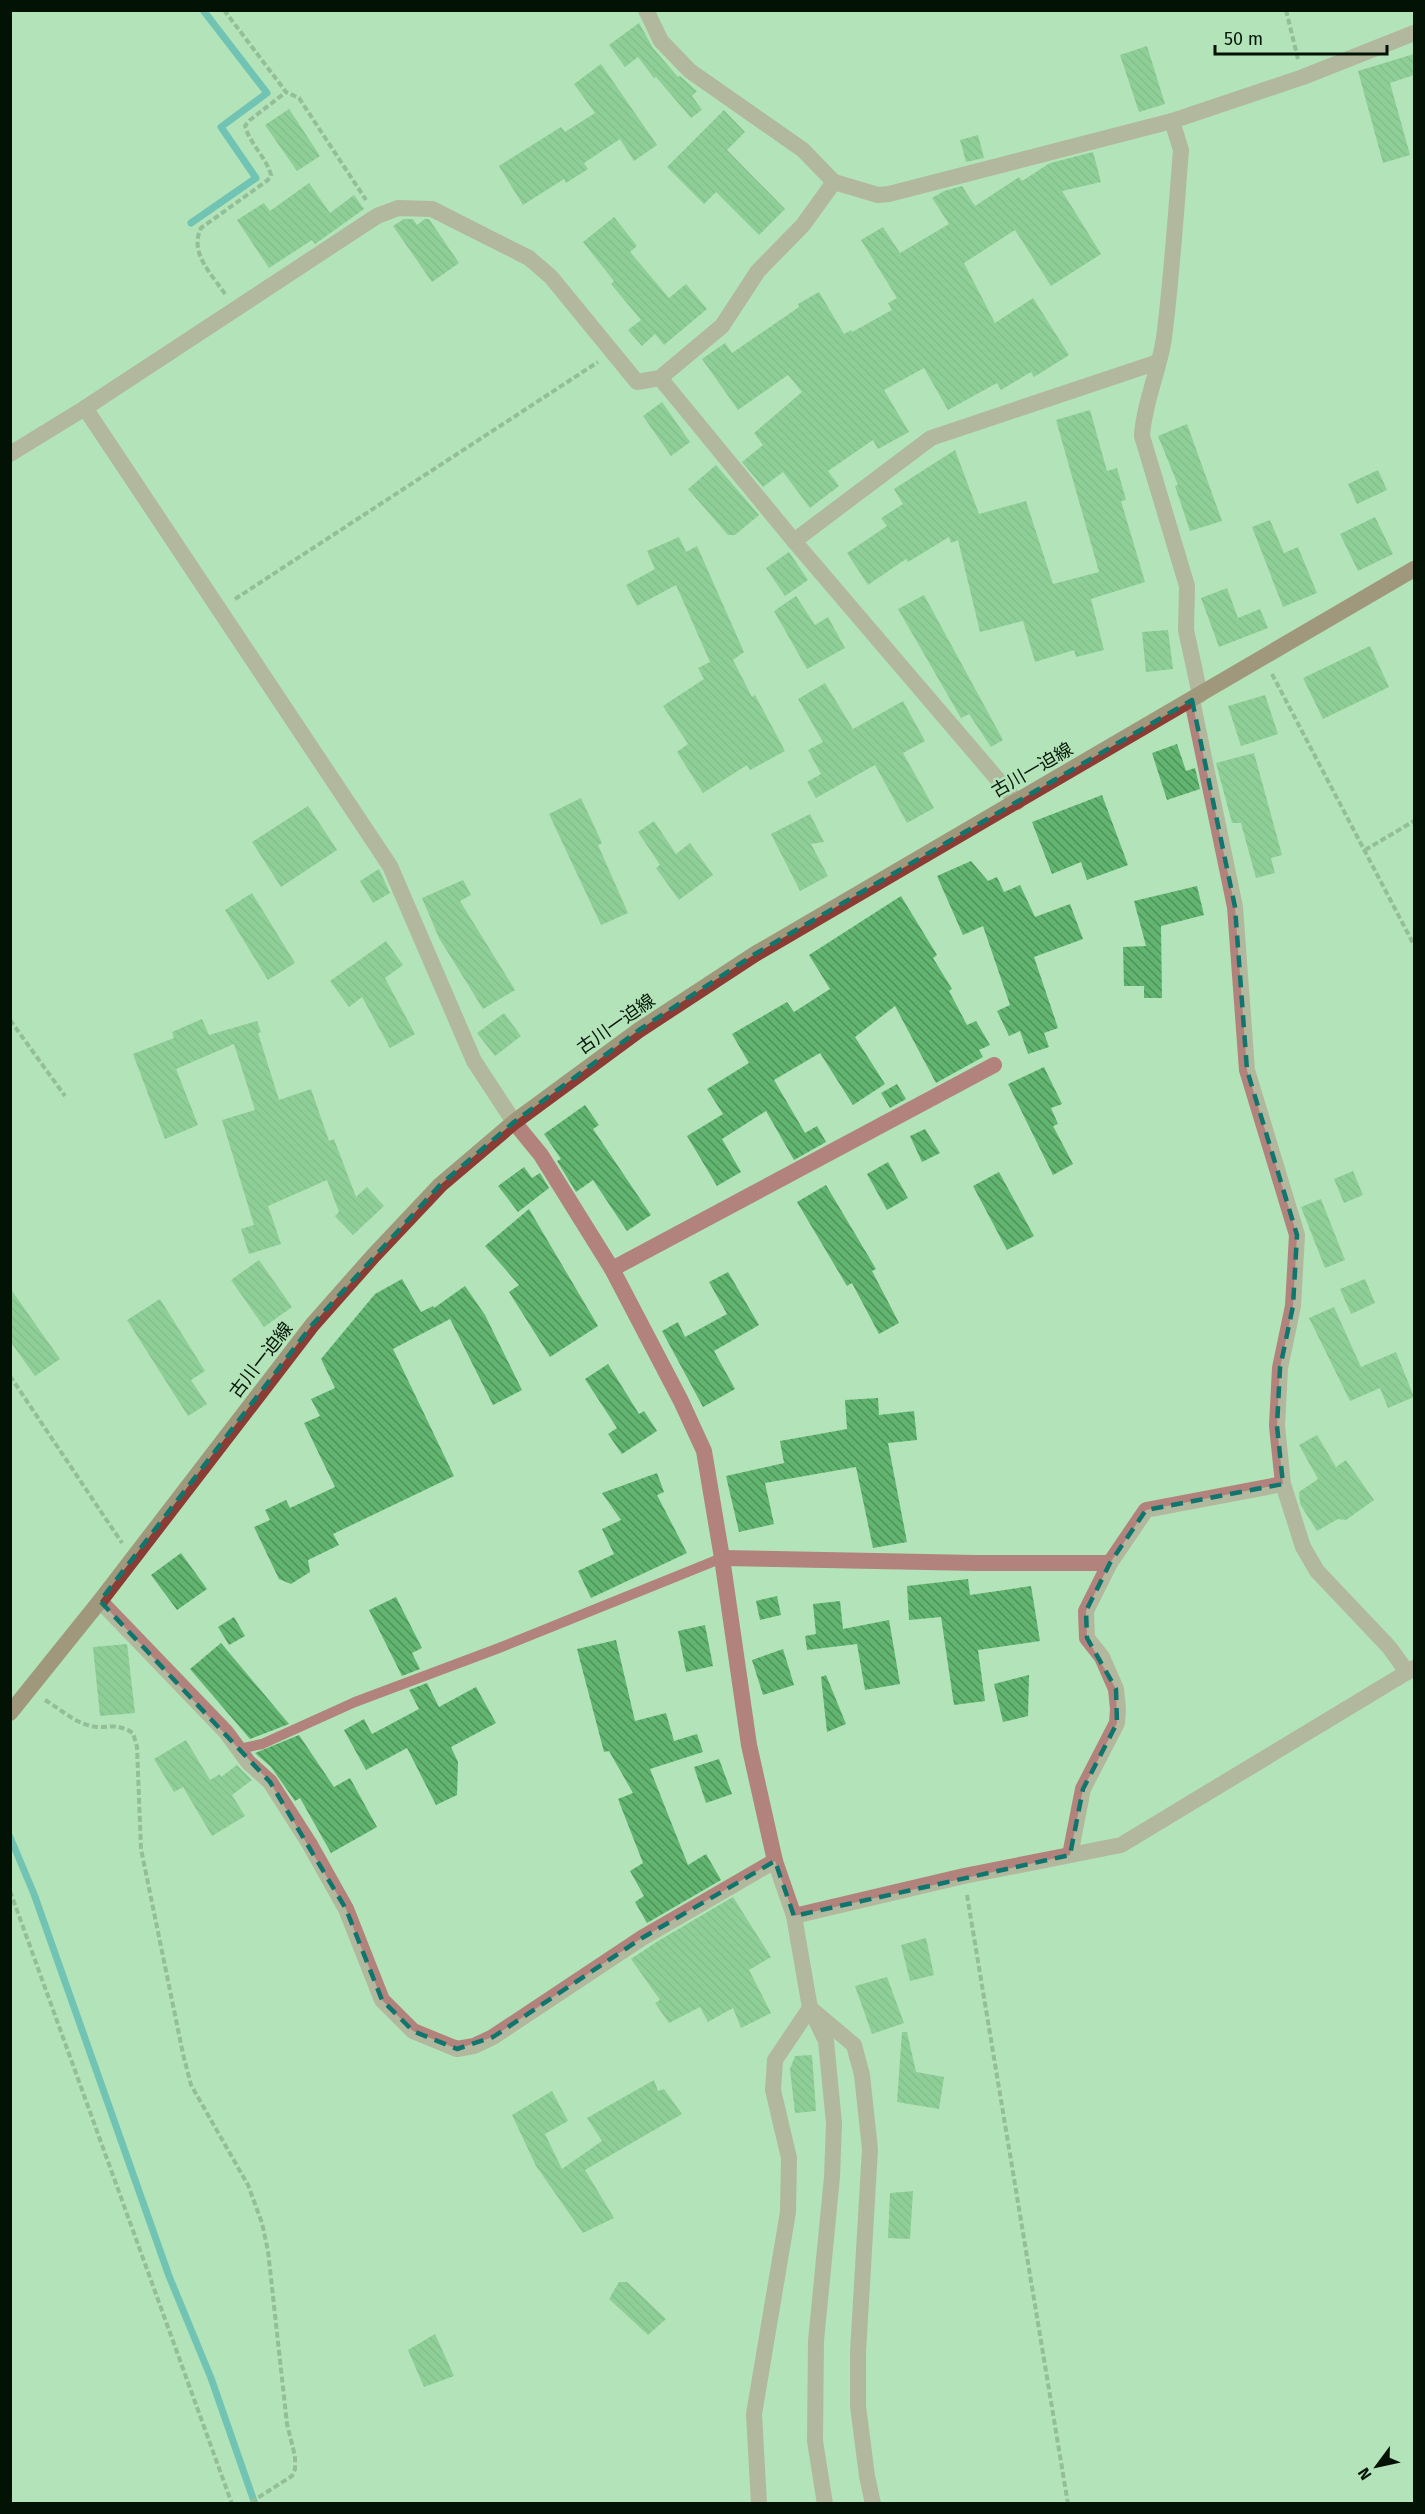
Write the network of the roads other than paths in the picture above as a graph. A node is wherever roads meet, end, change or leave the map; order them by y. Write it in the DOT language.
graph roads {
  1 [pos="646,10"];
  2 [pos="1414,33"];
  3 [pos="1172,121"];
  4 [pos="834,182"];
  5 [pos="1158,362"];
  6 [pos="660,378"];
  7 [pos="85,408"];
  8 [pos="10,454"];
  9 [pos="794,541"];
  10 [pos="1414,569"];
  11 [pos="1196,697"];
  12 [pos="1017,802"];
  13 [pos="994,1065"];
  14 [pos="514,1122"];
  15 [pos="612,1269"];
  16 [pos="1283,1484"];
  17 [pos="722,1558"];
  18 [pos="1110,1563"];
  19 [pos="100,1601"];
  20 [pos="1411,1670"];
  21 [pos="10,1713"];
  22 [pos="239,1749"];
  23 [pos="1070,1855"];
  24 [pos="775,1861"];
  25 [pos="795,1916"];
  26 [pos="810,2008"];
  27 [pos="759,2504"];
  28 [pos="825,2504"];
  29 [pos="873,2504"];
  1 -- 4 [label="street"];
  2 -- 3 [label="street"];
  3 -- 4 [label="street"];
  3 -- 5 [label="street"];
  4 -- 6 [label="street"];
  5 -- 9 [label="street"];
  5 -- 11 [label="street"];
  6 -- 7 [label="street"];
  6 -- 9 [label="street"];
  7 -- 8 [label="street"];
  7 -- 14 [label="street"];
  9 -- 12 [label="street"];
  10 -- 11 [label="main road, 古川一迫線"];
  11 -- 12 [label="main road, 古川一迫線"];
  11 -- 16 [label="street"];
  12 -- 14 [label="main road, 古川一迫線"];
  13 -- 15 [label="street"];
  14 -- 15 [label="street"];
  14 -- 19 [label="main road, 古川一迫線"];
  15 -- 17 [label="street"];
  16 -- 18 [label="street"];
  16 -- 20 [label="street"];
  17 -- 18 [label="street"];
  17 -- 22 [label="lane"];
  17 -- 24 [label="street"];
  18 -- 23 [label="street"];
  19 -- 21 [label="main road, 古川一迫線"];
  19 -- 22 [label="street"];
  20 -- 23 [label="street"];
  22 -- 24 [label="street"];
  23 -- 25 [label="street"];
  24 -- 25 [label="street"];
  25 -- 26 [label="street"];
  26 -- 27 [label="street"];
  26 -- 28 [label="street"];
  26 -- 29 [label="street"];
}
